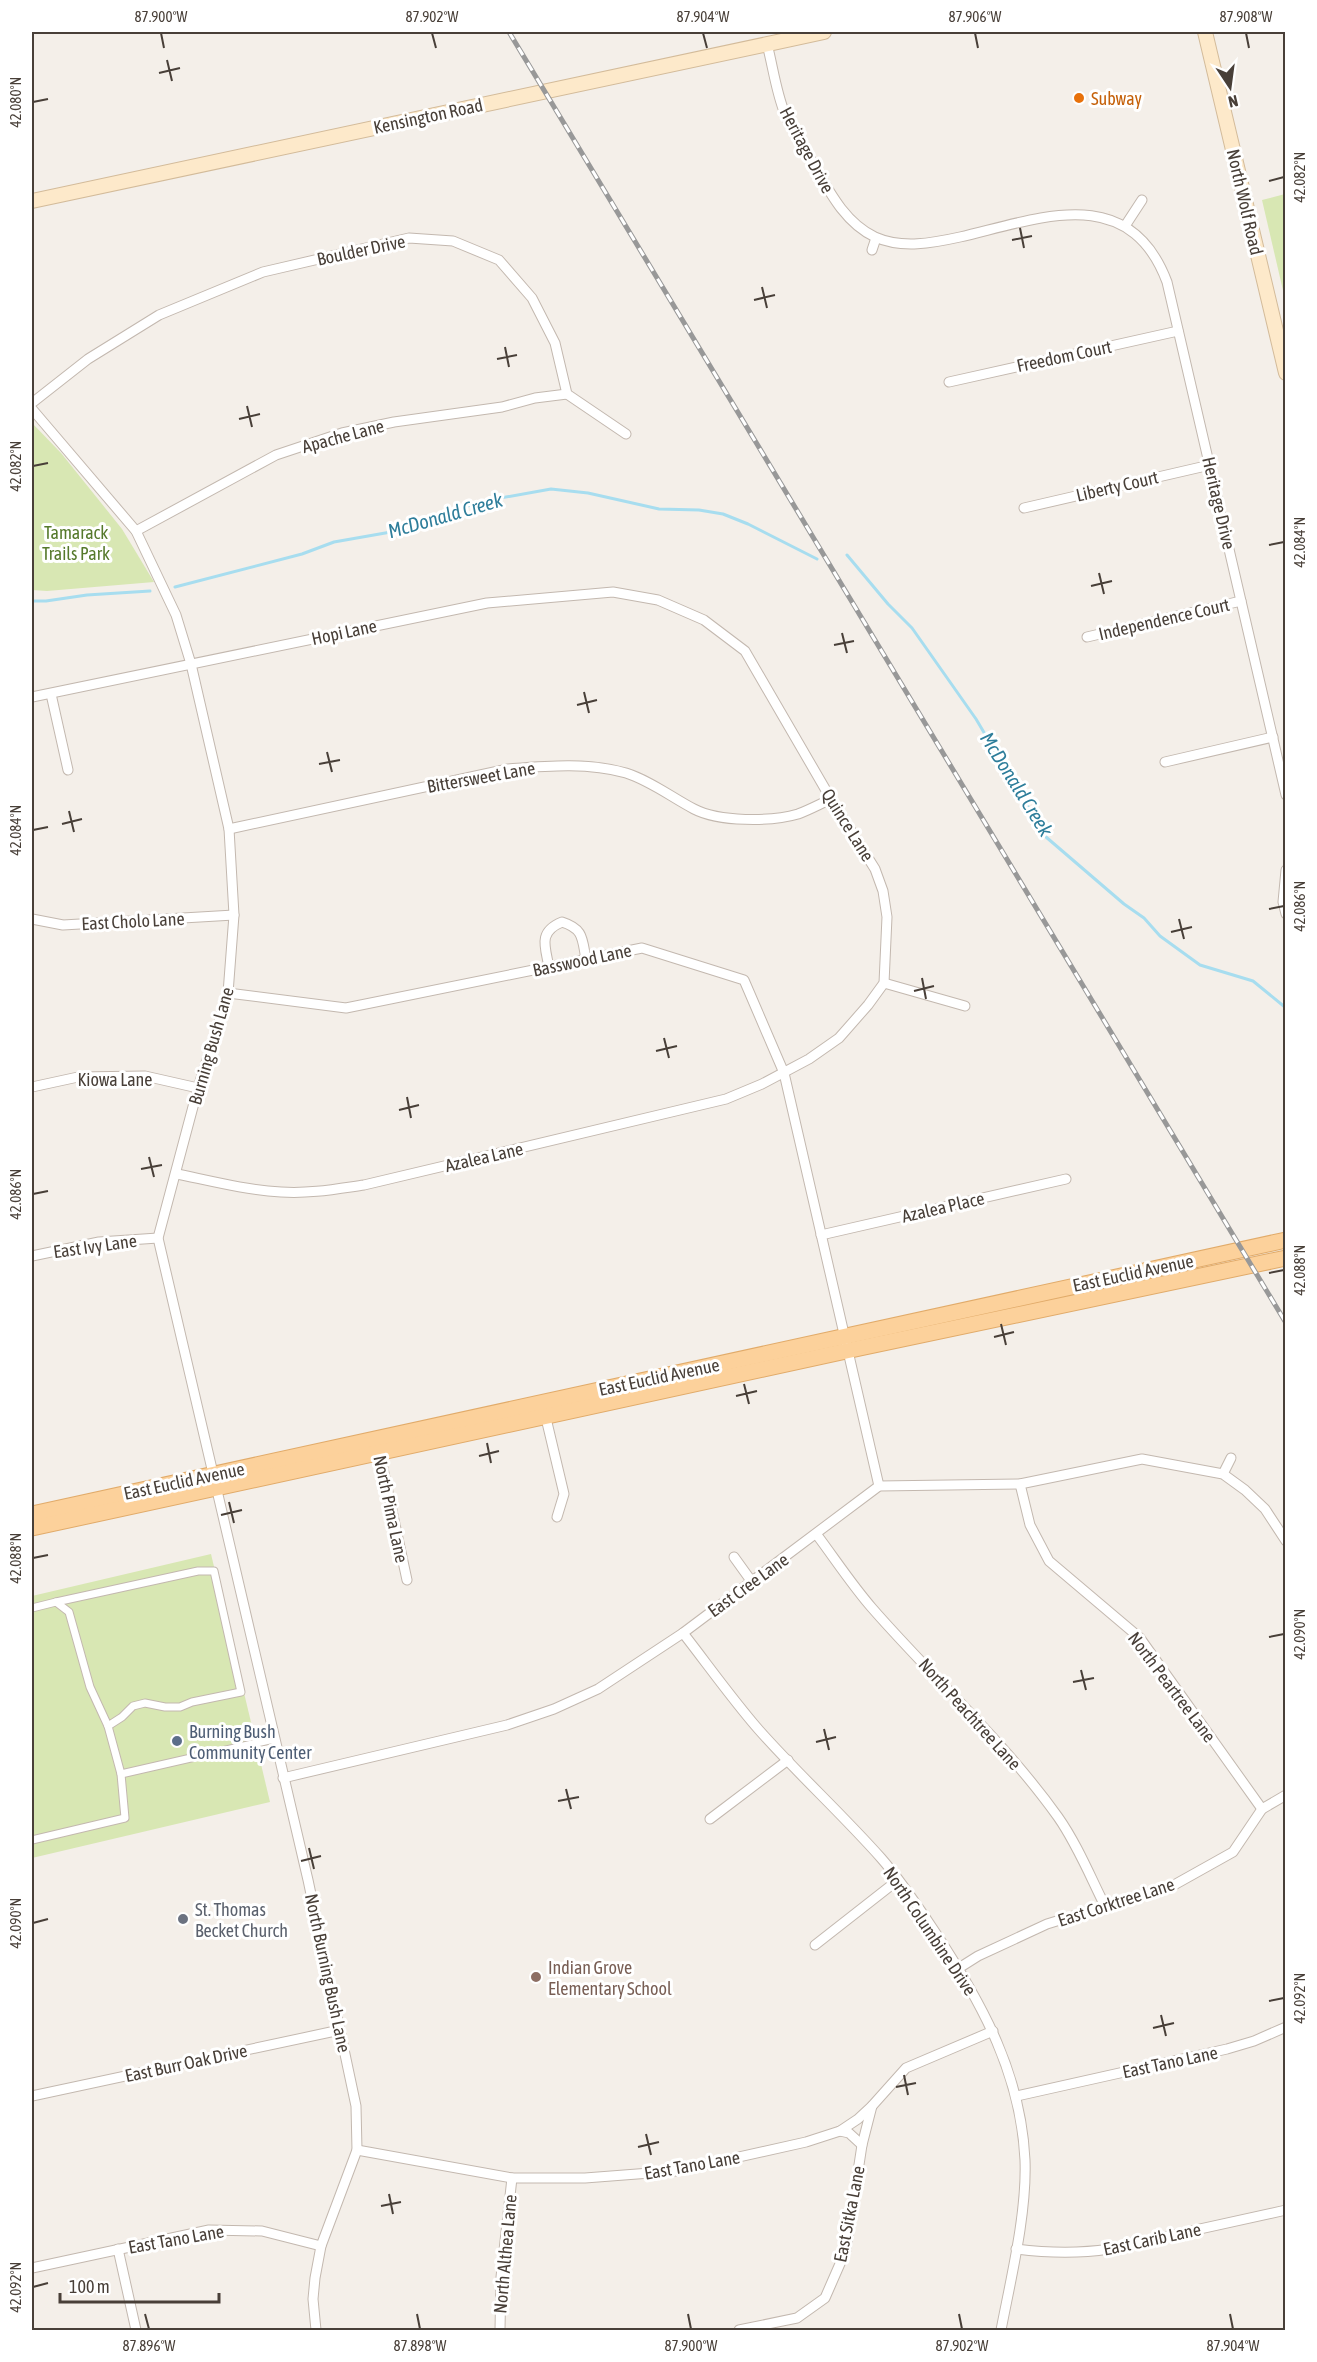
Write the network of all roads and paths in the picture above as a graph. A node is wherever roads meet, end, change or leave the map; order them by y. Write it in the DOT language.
graph roads {
  1 [pos="824,32"];
  2 [pos="1205,32"];
  3 [pos="767,44"];
  4 [pos="1142,200"];
  5 [pos="32,201"];
  6 [pos="1125,226"];
  7 [pos="876,238"];
  8 [pos="872,250"];
  9 [pos="1178,331"];
  10 [pos="1286,373"];
  11 [pos="949,382"];
  12 [pos="567,394"];
  13 [pos="32,403"];
  14 [pos="32,409"];
  15 [pos="626,434"];
  16 [pos="1210,465"];
  17 [pos="1024,508"];
  18 [pos="136,531"];
  19 [pos="658,600"];
  20 [pos="1241,601"];
  21 [pos="1087,637"];
  22 [pos="191,664"];
  23 [pos="51,694"];
  24 [pos="32,697"];
  25 [pos="1273,736"];
  26 [pos="1165,762"];
  27 [pos="68,770"];
  28 [pos="1286,795"];
  29 [pos="831,799"];
  30 [pos="229,829"];
  31 [pos="1286,870"];
  32 [pos="1286,914"];
  33 [pos="234,915"];
  34 [pos="32,920"];
  35 [pos="586,959"];
  36 [pos="549,967"];
  37 [pos="884,983"];
  38 [pos="228,993"];
  39 [pos="965,1006"];
  40 [pos="784,1073"];
  41 [pos="32,1087"];
  42 [pos="198,1088"];
  43 [pos="177,1174"];
  44 [pos="1066,1179"];
  45 [pos="821,1235"];
  46 [pos="158,1238"];
  47 [pos="1286,1240"];
  48 [pos="32,1256"];
  49 [pos="1286,1258"];
  50 [pos="845,1344"];
  51 [pos="544,1410"];
  52 [pos="378,1445"];
  53 [pos="1232,1458"];
  54 [pos="1223,1474"];
  55 [pos="215,1481"];
  56 [pos="1020,1484"];
  57 [pos="879,1486"];
  58 [pos="32,1514"];
  59 [pos="557,1517"];
  60 [pos="32,1528"];
  61 [pos="817,1535"];
  62 [pos="1286,1541"];
  63 [pos="734,1557"];
  64 [pos="407,1580"];
  65 [pos="752,1582"];
  66 [pos="56,1602"];
  67 [pos="32,1608"];
  68 [pos="683,1634"];
  69 [pos="108,1726"];
  70 [pos="274,1739"];
  71 [pos="788,1760"];
  72 [pos="122,1774"];
  73 [pos="283,1778"];
  74 [pos="1286,1795"];
  75 [pos="1262,1809"];
  76 [pos="710,1819"];
  77 [pos="32,1840"];
  78 [pos="898,1880"];
  79 [pos="1105,1906"];
  80 [pos="815,1945"];
  81 [pos="959,1968"];
  82 [pos="1286,2027"];
  83 [pos="340,2030"];
  84 [pos="993,2031"];
  85 [pos="32,2096"];
  86 [pos="1017,2096"];
  87 [pos="872,2106"];
  88 [pos="840,2131"];
  89 [pos="862,2145"];
  90 [pos="357,2150"];
  91 [pos="512,2178"];
  92 [pos="1286,2210"];
  93 [pos="321,2246"];
  94 [pos="118,2249"];
  95 [pos="1016,2249"];
  96 [pos="32,2268"];
  97 [pos="136,2331"];
  98 [pos="316,2331"];
  99 [pos="500,2331"];
  100 [pos="739,2331"];
  101 [pos="1001,2331"];
  1 -- 3 [label="main road, Kensington Road"];
  2 -- 10 [label="main road, North Wolf Road"];
  3 -- 5 [label="main road, Kensington Road"];
  3 -- 7 [label="street, Heritage Drive"];
  4 -- 6 [label="street"];
  6 -- 7 [label="street, Heritage Drive"];
  6 -- 9 [label="street, Heritage Drive"];
  7 -- 8 [label="street"];
  9 -- 11 [label="street, Freedom Court"];
  9 -- 16 [label="street, Heritage Drive"];
  12 -- 13 [label="street, Boulder Drive"];
  12 -- 15 [label="street"];
  12 -- 18 [label="street, Apache Lane"];
  14 -- 18 [label="street, Burning Bush Lane"];
  16 -- 17 [label="street, Liberty Court"];
  16 -- 20 [label="street, Heritage Drive"];
  18 -- 22 [label="street, Burning Bush Lane"];
  19 -- 22 [label="street, Hopi Lane"];
  19 -- 29 [label="street, Quince Lane"];
  20 -- 21 [label="street, Independence Court"];
  20 -- 25 [label="street, Heritage Drive"];
  22 -- 23 [label="street, Hopi Lane"];
  22 -- 30 [label="street, Burning Bush Lane"];
  23 -- 24 [label="street, Hopi Lane"];
  23 -- 27 [label="street"];
  25 -- 26 [label="street"];
  25 -- 28 [label="street, Heritage Drive"];
  29 -- 30 [label="street, Bittersweet Lane"];
  29 -- 37 [label="street, Quince Lane"];
  30 -- 33 [label="street, Burning Bush Lane"];
  31 -- 32 [label="street"];
  33 -- 34 [label="street, East Cholo Lane"];
  33 -- 38 [label="street, Burning Bush Lane"];
  35 -- 36 [label="street, Basswood Lane"];
  35 -- 36 [label="street"];
  35 -- 40 [label="street, Basswood Lane"];
  36 -- 38 [label="street, Basswood Lane"];
  37 -- 39 [label="street"];
  37 -- 40 [label="street"];
  38 -- 42 [label="street, Burning Bush Lane"];
  40 -- 43 [label="street, Azalea Lane"];
  40 -- 45 [label="street, Basswood Lane"];
  41 -- 42 [label="street, Kiowa Lane"];
  42 -- 43 [label="street, Burning Bush Lane"];
  43 -- 46 [label="street, Burning Bush Lane"];
  44 -- 45 [label="street, Azalea Place"];
  45 -- 50 [label="street, Basswood Lane"];
  46 -- 48 [label="street, East Ivy Lane"];
  46 -- 55 [label="street, Burning Bush Lane"];
  47 -- 50 [label="main road, East Euclid Avenue"];
  49 -- 50 [label="main road, East Euclid Avenue"];
  50 -- 51 [label="main road, East Euclid Avenue"];
  50 -- 57 [label="street, Basswood Lane"];
  51 -- 52 [label="main road, East Euclid Avenue"];
  51 -- 59 [label="street"];
  52 -- 55 [label="main road, East Euclid Avenue"];
  52 -- 64 [label="street, North Pima Lane"];
  53 -- 54 [label="street"];
  54 -- 56 [label="street"];
  54 -- 62 [label="street"];
  55 -- 58 [label="main road, East Euclid Avenue"];
  55 -- 60 [label="main road, East Euclid Avenue"];
  55 -- 70 [label="street, North Burning Bush Lane"];
  56 -- 57 [label="street"];
  56 -- 75 [label="street, North Peartree Lane"];
  57 -- 61 [label="street, East Cree Lane"];
  61 -- 65 [label="street, East Cree Lane"];
  61 -- 79 [label="street, North Peachtree Lane"];
  63 -- 65 [label="street"];
  65 -- 68 [label="street, East Cree Lane"];
  66 -- 67 [label="street"];
  66 -- 69 [label="street"];
  66 -- 69 [label="street"];
  68 -- 71 [label="street, North Columbine Drive"];
  68 -- 73 [label="street, East Cree Lane"];
  69 -- 72 [label="street"];
  70 -- 72 [label="street"];
  70 -- 73 [label="street, North Burning Bush Lane"];
  71 -- 76 [label="street"];
  71 -- 78 [label="street, North Columbine Drive"];
  72 -- 77 [label="street"];
  73 -- 83 [label="street, North Burning Bush Lane"];
  74 -- 75 [label="street, East Corktree Lane"];
  75 -- 79 [label="street, East Corktree Lane"];
  78 -- 80 [label="street"];
  78 -- 81 [label="street, North Columbine Drive"];
  79 -- 81 [label="street, East Corktree Lane"];
  81 -- 84 [label="street, North Columbine Drive"];
  82 -- 86 [label="street, East Tano Lane"];
  83 -- 85 [label="street, East Burr Oak Drive"];
  83 -- 90 [label="street, North Burning Bush Lane"];
  84 -- 86 [label="street, North Columbine Drive"];
  84 -- 87 [label="street, East Tano Lane"];
  86 -- 95 [label="street, North Columbine Drive"];
  87 -- 88 [label="street, East Tano Lane"];
  87 -- 89 [label="street, East Sitka Lane"];
  88 -- 89 [label="street"];
  88 -- 91 [label="street, East Tano Lane"];
  89 -- 100 [label="street, East Sitka Lane"];
  90 -- 91 [label="street, East Tano Lane"];
  90 -- 93 [label="street, North Burning Bush Lane"];
  91 -- 99 [label="street, North Althea Lane"];
  92 -- 95 [label="street, East Carib Lane"];
  93 -- 94 [label="street, East Tano Lane"];
  93 -- 98 [label="street, North Burning Bush Lane"];
  94 -- 96 [label="street, East Tano Lane"];
  94 -- 97 [label="street"];
  95 -- 101 [label="street, North Columbine Drive"];
}
